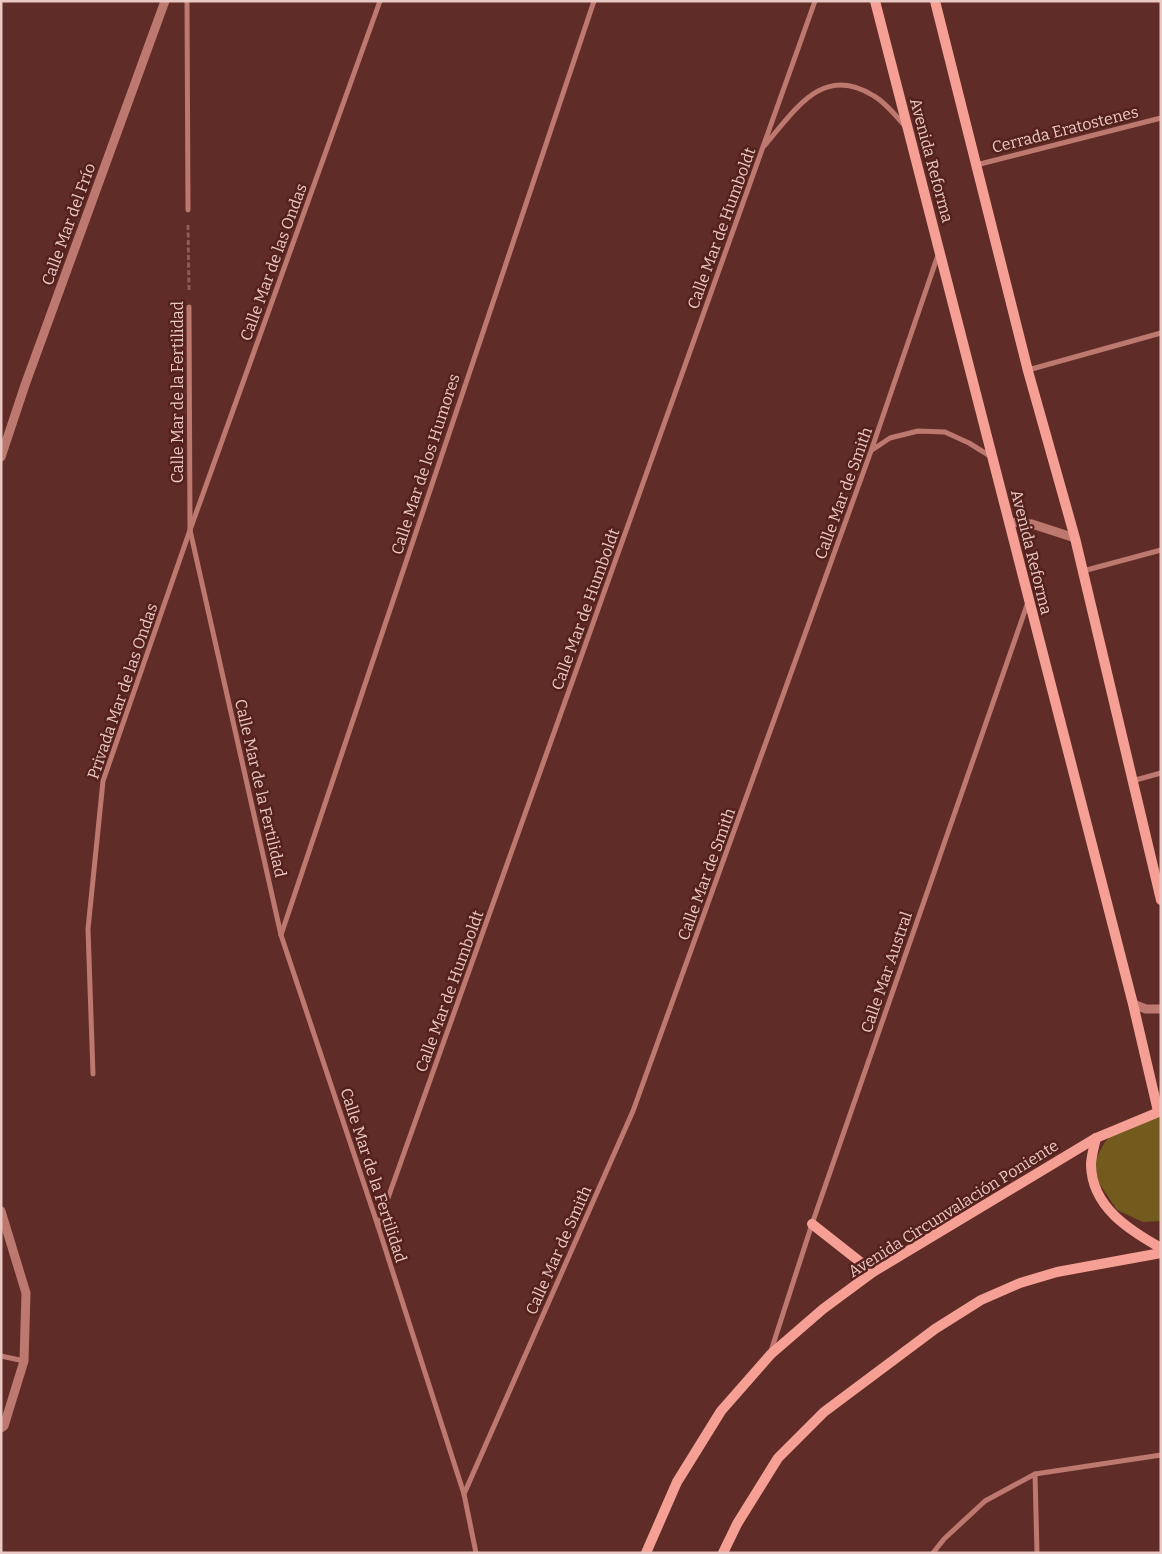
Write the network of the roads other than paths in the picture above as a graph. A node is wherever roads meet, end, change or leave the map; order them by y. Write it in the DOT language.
graph roads {
  1 [pos="165,1"];
  2 [pos="187,1"];
  3 [pos="380,1"];
  4 [pos="594,1"];
  5 [pos="815,1"];
  6 [pos="875,1"];
  7 [pos="935,1"];
  8 [pos="1161,118"];
  9 [pos="908,128"];
  10 [pos="763,147"];
  11 [pos="976,165"];
  12 [pos="188,210"];
  13 [pos="940,250"];
  14 [pos="189,307"];
  15 [pos="1161,333"];
  16 [pos="1028,371"];
  17 [pos="872,451"];
  18 [pos="1,457"];
  19 [pos="993,457"];
  20 [pos="1009,522"];
  21 [pos="190,530"];
  22 [pos="1075,538"];
  23 [pos="1161,550"];
  24 [pos="1083,571"];
  25 [pos="1029,599"];
  26 [pos="1161,773"];
  27 [pos="1132,781"];
  28 [pos="1161,900"];
  29 [pos="281,935"];
  30 [pos="1133,1004"];
  31 [pos="1161,1009"];
  32 [pos="93,1074"];
  33 [pos="1160,1111"];
  34 [pos="1096,1138"];
  35 [pos="1,1211"];
  36 [pos="812,1224"];
  37 [pos="378,1226"];
  38 [pos="1161,1248"];
  39 [pos="1161,1253"];
  40 [pos="873,1272"];
  41 [pos="771,1354"];
  42 [pos="1,1356"];
  43 [pos="24,1361"];
  44 [pos="1,1428"];
  45 [pos="1161,1455"];
  46 [pos="1035,1474"];
  47 [pos="464,1494"];
  48 [pos="476,1553"];
  49 [pos="646,1553"];
  50 [pos="723,1553"];
  51 [pos="933,1553"];
  52 [pos="1037,1553"];
  1 -- 18 [label="street, Calle Mar del Frío"];
  2 -- 12 [label="street"];
  3 -- 21 [label="street, Calle Mar de las Ondas"];
  4 -- 29 [label="street, Calle Mar de los Humores"];
  5 -- 10 [label="street, Calle Mar de Humboldt"];
  6 -- 9 [label="main road, Avenida Reforma"];
  7 -- 11 [label="main road"];
  8 -- 11 [label="street, Cerrada Eratostenes"];
  9 -- 10 [label="street"];
  9 -- 13 [label="main road, Avenida Reforma"];
  10 -- 37 [label="street, Calle Mar de Humboldt"];
  11 -- 16 [label="main road"];
  13 -- 17 [label="street, Calle Mar de Smith"];
  13 -- 19 [label="main road, Avenida Reforma"];
  14 -- 21 [label="street, Calle Mar de la Fertilidad"];
  15 -- 16 [label="street"];
  16 -- 22 [label="main road"];
  17 -- 19 [label="street"];
  17 -- 47 [label="street, Calle Mar de Smith"];
  19 -- 20 [label="main road, Avenida Reforma"];
  20 -- 22 [label="street"];
  20 -- 25 [label="main road, Avenida Reforma"];
  21 -- 29 [label="street, Calle Mar de la Fertilidad"];
  21 -- 32 [label="street, Privada Mar de las Ondas"];
  22 -- 24 [label="main road"];
  23 -- 24 [label="street"];
  24 -- 27 [label="main road"];
  25 -- 30 [label="main road, Avenida Reforma"];
  25 -- 36 [label="street, Calle Mar Austral"];
  26 -- 27 [label="street"];
  27 -- 28 [label="main road"];
  29 -- 37 [label="street, Calle Mar de la Fertilidad"];
  30 -- 31 [label="street"];
  30 -- 33 [label="main road, Avenida Reforma"];
  33 -- 34 [label="main road, Avenida Circunvalación Poniente"];
  34 -- 38 [label="main road"];
  34 -- 40 [label="main road, Avenida Circunvalación Poniente"];
  35 -- 43 [label="street"];
  36 -- 40 [label="main road"];
  36 -- 41 [label="street, Calle Mar Austral"];
  37 -- 47 [label="street, Calle Mar de la Fertilidad"];
  39 -- 50 [label="main road"];
  40 -- 41 [label="main road, Avenida Circunvalación Poniente"];
  41 -- 49 [label="main road, Avenida Circunvalación Poniente"];
  42 -- 43 [label="street"];
  43 -- 44 [label="street"];
  45 -- 46 [label="street"];
  46 -- 51 [label="street"];
  46 -- 52 [label="street"];
  47 -- 48 [label="street, Calle Mar de la Fertilidad"];
}
